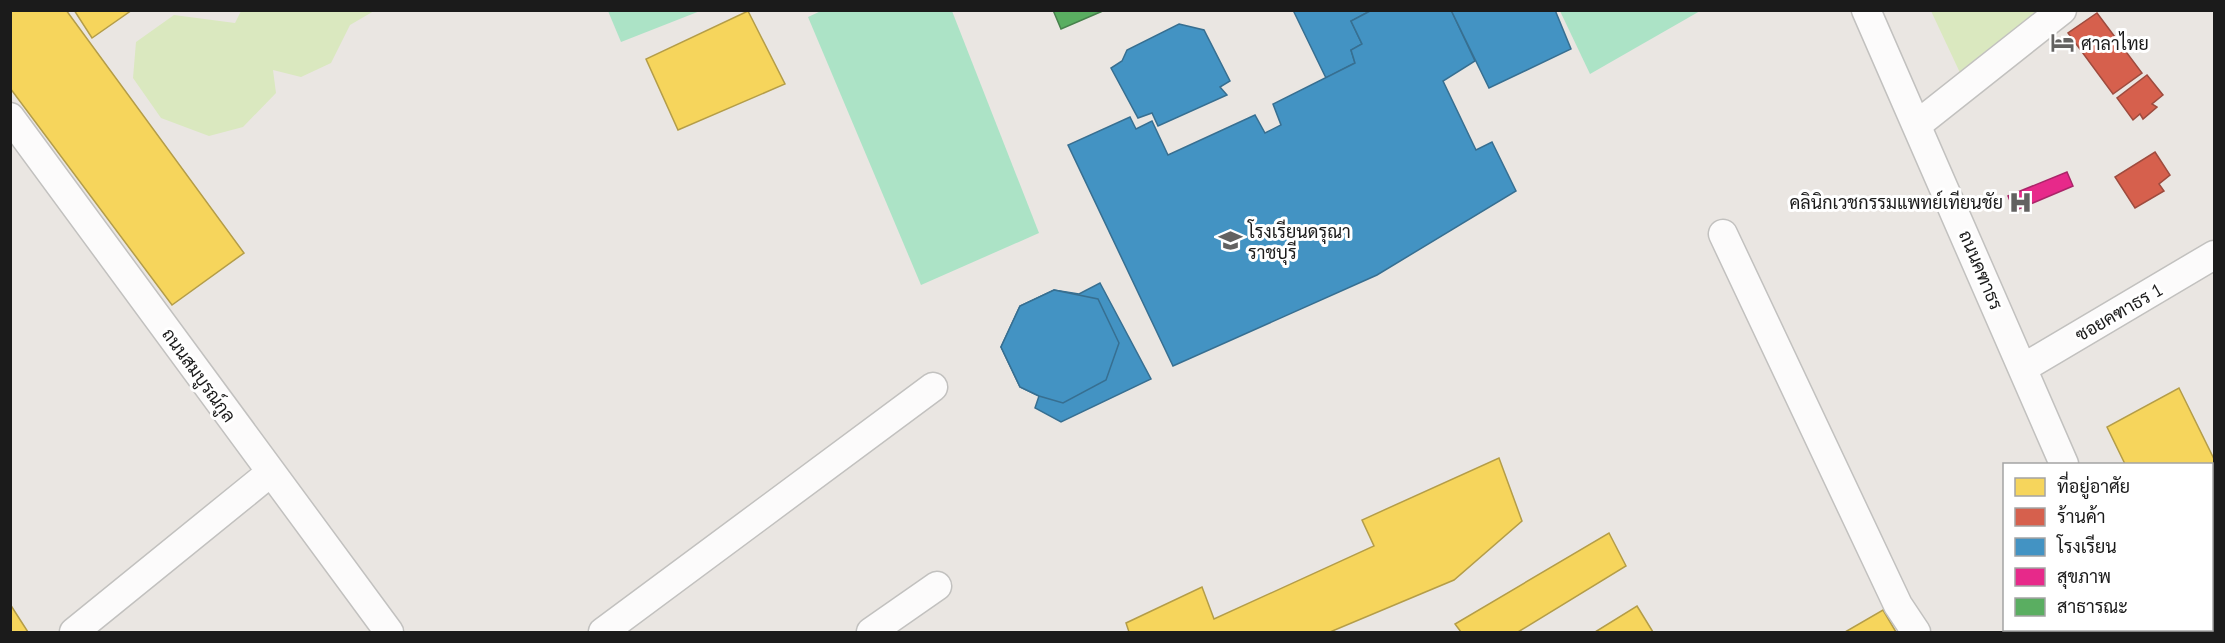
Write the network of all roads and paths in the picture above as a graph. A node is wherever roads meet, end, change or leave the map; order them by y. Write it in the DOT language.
graph roads {
  1 [pos="1866,10"];
  2 [pos="2062,10"];
  3 [pos="10,117"];
  4 [pos="1918,124"];
  5 [pos="1723,234"];
  6 [pos="2214,255"];
  7 [pos="2023,368"];
  8 [pos="933,387"];
  9 [pos="2063,463"];
  10 [pos="270,474"];
  11 [pos="938,586"];
  12 [pos="75,633"];
  13 [pos="389,633"];
  14 [pos="603,633"];
  15 [pos="872,633"];
  16 [pos="1916,633"];
  1 -- 4 [label="street, ถนนคฑาธร"];
  2 -- 4 [label="street"];
  3 -- 10 [label="street, ถนนสมบูรณ์กูล"];
  4 -- 7 [label="street, ถนนคฑาธร"];
  5 -- 16 [label="street"];
  6 -- 7 [label="street, ซอยคฑาธร 1"];
  7 -- 9 [label="street, ถนนคฑาธร"];
  8 -- 14 [label="street"];
  10 -- 12 [label="street"];
  10 -- 13 [label="street, ถนนสมบูรณ์กูล"];
  11 -- 15 [label="street"];
}
